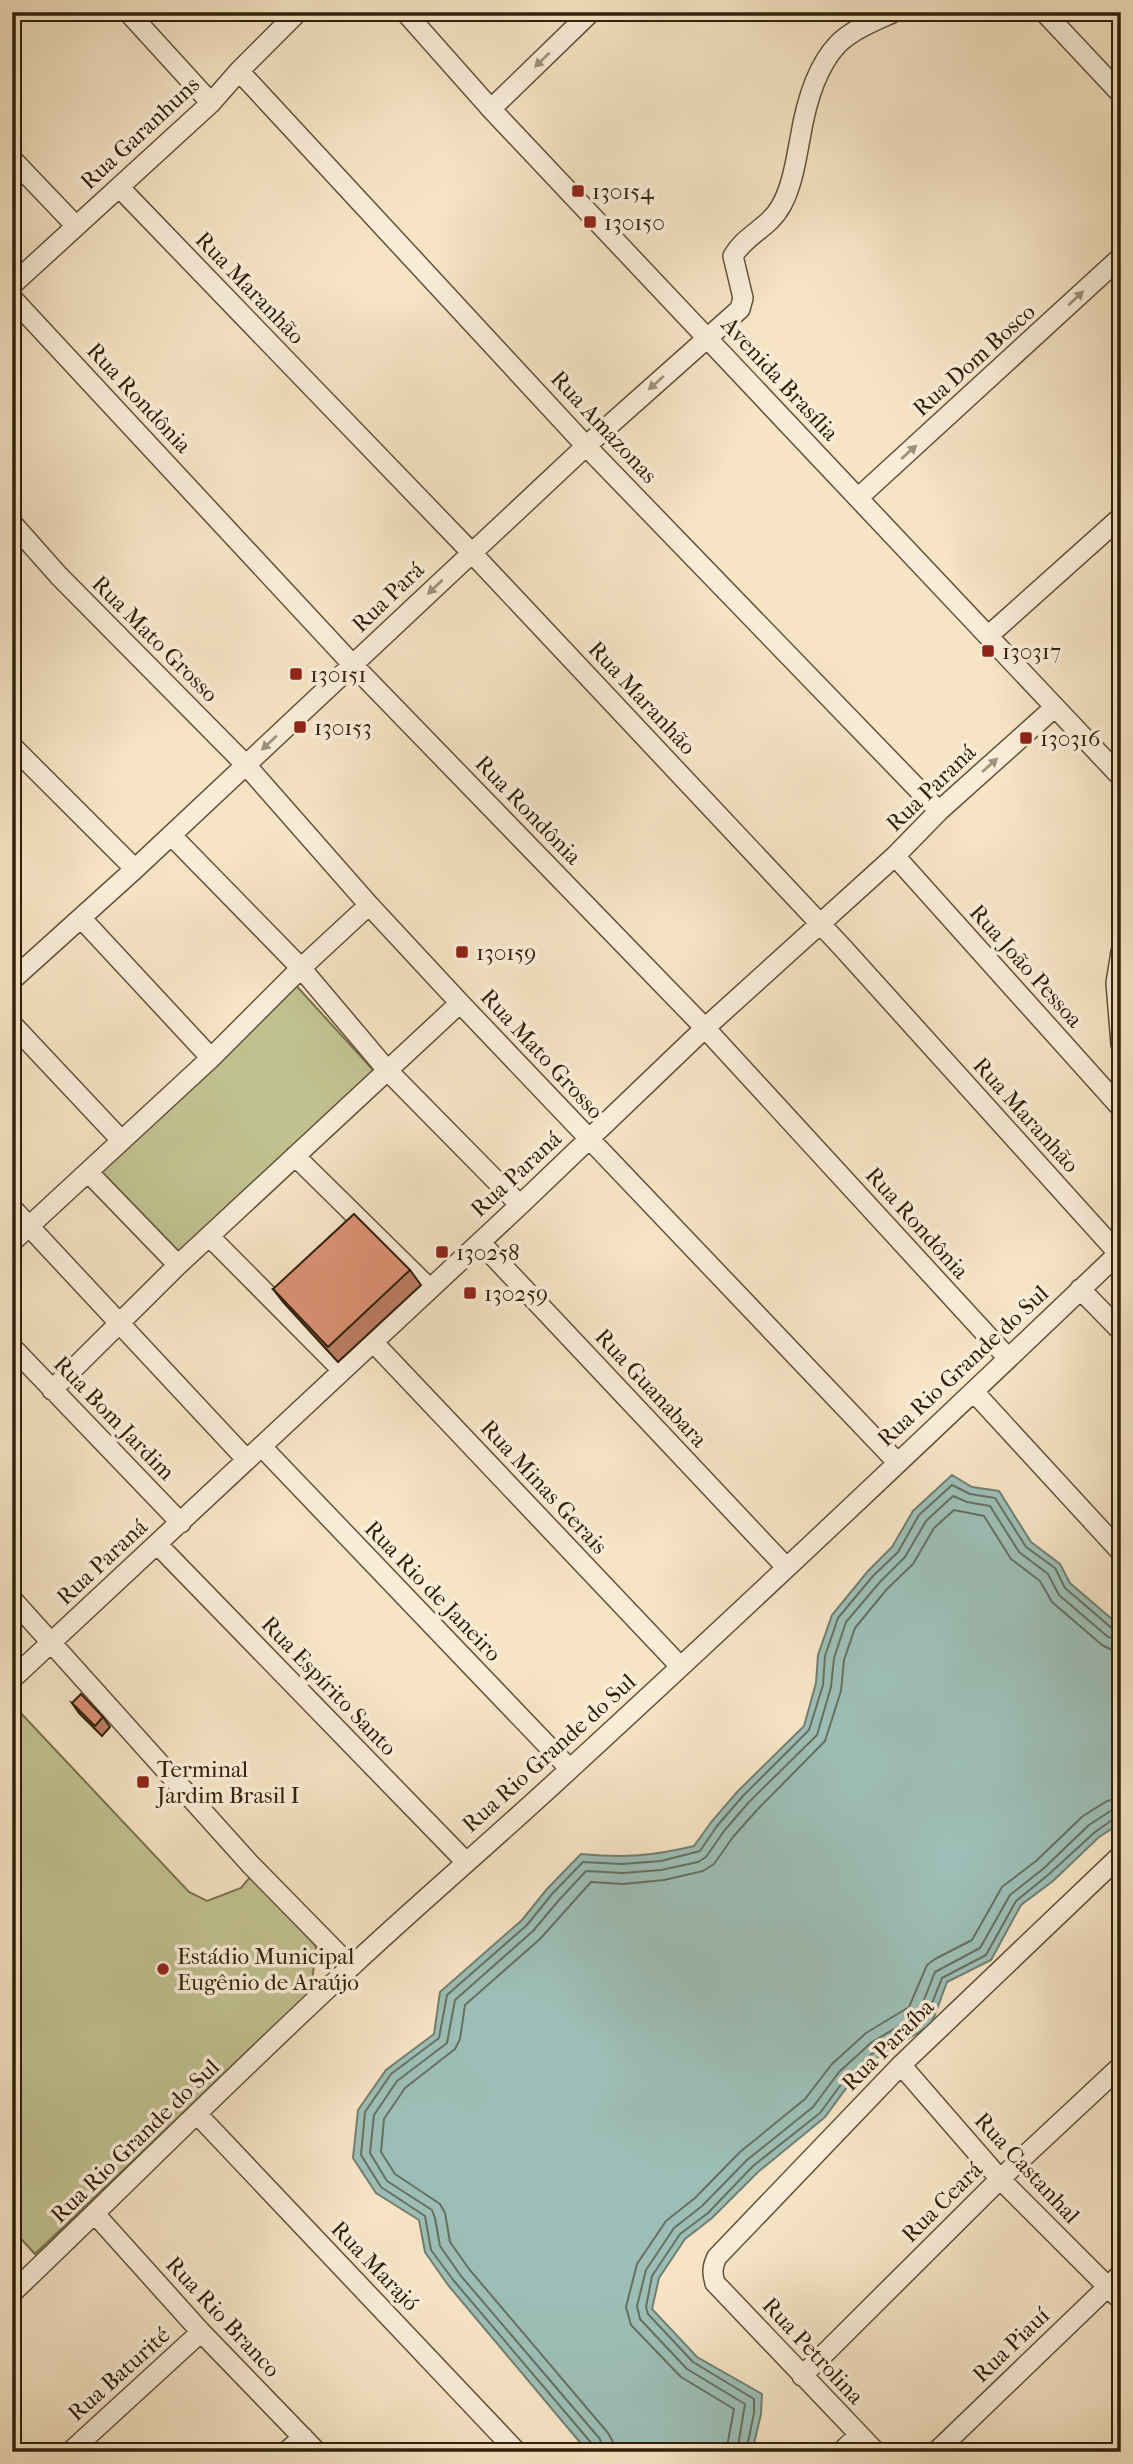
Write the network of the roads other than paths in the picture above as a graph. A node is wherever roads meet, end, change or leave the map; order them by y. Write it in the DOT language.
graph roads {
  1 [pos="128,12"];
  2 [pos="298,12"];
  3 [pos="405,12"];
  4 [pos="590,12"];
  5 [pos="894,12"];
  6 [pos="1044,12"];
  7 [pos="239,71"];
  8 [pos="1121,94"];
  9 [pos="211,103"];
  10 [pos="491,108"];
  11 [pos="12,159"];
  12 [pos="118,187"];
  13 [pos="76,226"];
  14 [pos="1121,257"];
  15 [pos="12,285"];
  16 [pos="12,298"];
  17 [pos="707,337"];
  18 [pos="586,446"];
  19 [pos="858,498"];
  20 [pos="1121,517"];
  21 [pos="12,523"];
  22 [pos="471,552"];
  23 [pos="988,636"];
  24 [pos="353,665"];
  25 [pos="1055,707"];
  26 [pos="12,746"];
  27 [pos="246,765"];
  28 [pos="1120,776"];
  29 [pos="939,811"];
  30 [pos="171,835"];
  31 [pos="895,856"];
  32 [pos="135,869"];
  33 [pos="369,905"];
  34 [pos="81,918"];
  35 [pos="820,925"];
  36 [pos="1121,952"];
  37 [pos="301,968"];
  38 [pos="15,973"];
  39 [pos="460,1003"];
  40 [pos="12,1024"];
  41 [pos="705,1028"];
  42 [pos="1121,1044"];
  43 [pos="211,1058"];
  44 [pos="387,1070"];
  45 [pos="1121,1108"];
  46 [pos="121,1140"];
  47 [pos="589,1140"];
  48 [pos="295,1156"];
  49 [pos="88,1172"];
  50 [pos="520,1205"];
  51 [pos="12,1208"];
  52 [pos="29,1226"];
  53 [pos="210,1237"];
  54 [pos="12,1242"];
  55 [pos="480,1242"];
  56 [pos="1119,1252"];
  57 [pos="178,1265"];
  58 [pos="429,1288"];
  59 [pos="1080,1289"];
  60 [pos="120,1325"];
  61 [pos="1121,1331"];
  62 [pos="373,1342"];
  63 [pos="12,1347"];
  64 [pos="1007,1357"];
  65 [pos="342,1370"];
  66 [pos="52,1390"];
  67 [pos="974,1392"];
  68 [pos="254,1453"];
  69 [pos="897,1462"];
  70 [pos="181,1523"];
  71 [pos="157,1544"];
  72 [pos="1121,1552"];
  73 [pos="786,1567"];
  74 [pos="12,1599"];
  75 [pos="52,1642"];
  76 [pos="680,1666"];
  77 [pos="12,1679"];
  78 [pos="570,1769"];
  79 [pos="1121,1855"];
  80 [pos="466,1862"];
  81 [pos="351,1967"];
  82 [pos="901,2065"];
  83 [pos="1121,2066"];
  84 [pos="197,2114"];
  85 [pos="1000,2179"];
  86 [pos="95,2214"];
  87 [pos="715,2283"];
  88 [pos="1116,2287"];
  89 [pos="12,2293"];
  90 [pos="201,2332"];
  91 [pos="802,2376"];
  92 [pos="859,2435"];
  93 [pos="303,2437"];
  94 [pos="70,2452"];
  95 [pos="286,2452"];
  96 [pos="317,2452"];
  97 [pos="517,2452"];
  98 [pos="841,2452"];
  99 [pos="876,2452"];
  100 [pos="936,2452"];
  1 -- 9 [label="street"];
  2 -- 7 [label="street, Rua Garanhuns"];
  3 -- 10 [label="street, Avenida Brasília"];
  4 -- 10 [label="street, one-way"];
  5 -- 17 [label="street, Rua Pará"];
  6 -- 8 [label="street"];
  7 -- 9 [label="street, Rua Garanhuns"];
  7 -- 18 [label="street, Rua Amazonas"];
  9 -- 12 [label="street, Rua Garanhuns"];
  10 -- 17 [label="street, Avenida Brasília"];
  11 -- 13 [label="street"];
  12 -- 13 [label="street, Rua Garanhuns"];
  12 -- 22 [label="street, Rua Maranhão"];
  13 -- 15 [label="street, Rua Garanhuns"];
  19 -- 14 [label="street, Rua Dom Bosco, one-way"];
  16 -- 24 [label="street, Rua Rondônia"];
  17 -- 18 [label="street, Rua Pará, one-way"];
  17 -- 19 [label="street, Avenida Brasília"];
  18 -- 22 [label="street, Rua Pará"];
  18 -- 29 [label="street, Rua Amazonas"];
  19 -- 23 [label="street, Avenida Brasília"];
  20 -- 23 [label="street"];
  21 -- 27 [label="street, Rua Mato Grosso"];
  22 -- 24 [label="street, Rua Pará, one-way"];
  22 -- 35 [label="street, Rua Maranhão"];
  23 -- 25 [label="street, Avenida Brasília"];
  24 -- 27 [label="street, Rua Pará, one-way"];
  24 -- 41 [label="street, Rua Rondônia"];
  25 -- 28 [label="street, Avenida Brasília"];
  29 -- 25 [label="street, Rua Paraná, one-way"];
  26 -- 32 [label="street"];
  27 -- 30 [label="street, Rua Pará"];
  27 -- 33 [label="street, Rua Mato Grosso"];
  29 -- 31 [label="street, Rua Paraná"];
  30 -- 32 [label="street, Rua Pará"];
  30 -- 37 [label="street"];
  31 -- 35 [label="street, Rua Paraná"];
  31 -- 45 [label="street, Rua João Pessoa"];
  32 -- 34 [label="street, Rua Pará"];
  33 -- 37 [label="street"];
  33 -- 39 [label="street, Rua Mato Grosso"];
  34 -- 38 [label="street, Rua Pará"];
  34 -- 43 [label="street"];
  35 -- 41 [label="street, Rua Paraná"];
  35 -- 56 [label="street, Rua Maranhão"];
  36 -- 42 [label="street"];
  37 -- 43 [label="street"];
  37 -- 44 [label="street"];
  39 -- 44 [label="street"];
  39 -- 47 [label="street, Rua Mato Grosso"];
  40 -- 46 [label="street"];
  41 -- 47 [label="street, Rua Paraná"];
  41 -- 64 [label="street, Rua Rondônia"];
  43 -- 46 [label="street"];
  44 -- 48 [label="street"];
  44 -- 50 [label="street"];
  46 -- 49 [label="street"];
  47 -- 50 [label="street, Rua Paraná"];
  47 -- 69 [label="street, Rua Mato Grosso"];
  48 -- 53 [label="street"];
  48 -- 58 [label="street"];
  49 -- 52 [label="street"];
  49 -- 57 [label="street"];
  50 -- 55 [label="street, Rua Paraná"];
  51 -- 52 [label="street, Rua Rio de Janeiro"];
  52 -- 54 [label="street"];
  52 -- 60 [label="street, Rua Rio de Janeiro"];
  53 -- 57 [label="street"];
  53 -- 65 [label="street"];
  55 -- 58 [label="street, Rua Paraná"];
  55 -- 73 [label="street, Rua Guanabara"];
  56 -- 59 [label="street, Rua Rio Grande do Sul"];
  57 -- 60 [label="street"];
  58 -- 62 [label="street, Rua Paraná"];
  59 -- 61 [label="street"];
  59 -- 64 [label="street, Rua Rio Grande do Sul"];
  60 -- 66 [label="street"];
  60 -- 68 [label="street, Rua Rio de Janeiro"];
  62 -- 65 [label="street, Rua Paraná"];
  62 -- 76 [label="street, Rua Minas Gerais"];
  63 -- 66 [label="street, Rua Bom Jardim"];
  64 -- 67 [label="street, Rua Rio Grande do Sul"];
  65 -- 68 [label="street, Rua Paraná"];
  66 -- 70 [label="street, Rua Bom Jardim"];
  67 -- 69 [label="street, Rua Rio Grande do Sul"];
  67 -- 72 [label="street"];
  68 -- 70 [label="street, Rua Paraná"];
  68 -- 78 [label="street, Rua Rio de Janeiro"];
  69 -- 73 [label="street, Rua Rio Grande do Sul"];
  70 -- 71 [label="street, Rua Paraná"];
  71 -- 75 [label="street, Rua Paraná"];
  71 -- 80 [label="street, Rua Espírito Santo"];
  73 -- 76 [label="street, Rua Rio Grande do Sul"];
  74 -- 75 [label="street"];
  75 -- 77 [label="street, Rua Paraná"];
  75 -- 81 [label="street"];
  76 -- 78 [label="street, Rua Rio Grande do Sul"];
  78 -- 80 [label="street, Rua Rio Grande do Sul"];
  79 -- 82 [label="street, Rua Paraíba"];
  80 -- 81 [label="street, Rua Rio Grande do Sul"];
  81 -- 84 [label="street, Rua Rio Grande do Sul"];
  82 -- 85 [label="street, Rua Castanhal"];
  82 -- 87 [label="street, Rua Paraíba"];
  83 -- 85 [label="street, Rua Ceará"];
  84 -- 86 [label="street, Rua Rio Grande do Sul"];
  84 -- 97 [label="street, Rua Marajó"];
  85 -- 88 [label="street, Rua Castanhal"];
  85 -- 91 [label="street, Rua Ceará"];
  86 -- 89 [label="street, Rua Rio Grande do Sul"];
  86 -- 90 [label="street, Rua Rio Branco"];
  87 -- 91 [label="street, Rua Petrolina"];
  88 -- 100 [label="street, Rua Piauí"];
  90 -- 93 [label="street, Rua Rio Branco"];
  90 -- 94 [label="street, Rua Baturité"];
  91 -- 92 [label="street, Rua Petrolina"];
  92 -- 98 [label="street"];
  92 -- 99 [label="street, Rua Petrolina"];
  93 -- 95 [label="street"];
  93 -- 96 [label="street, Rua Rio Branco"];
}
